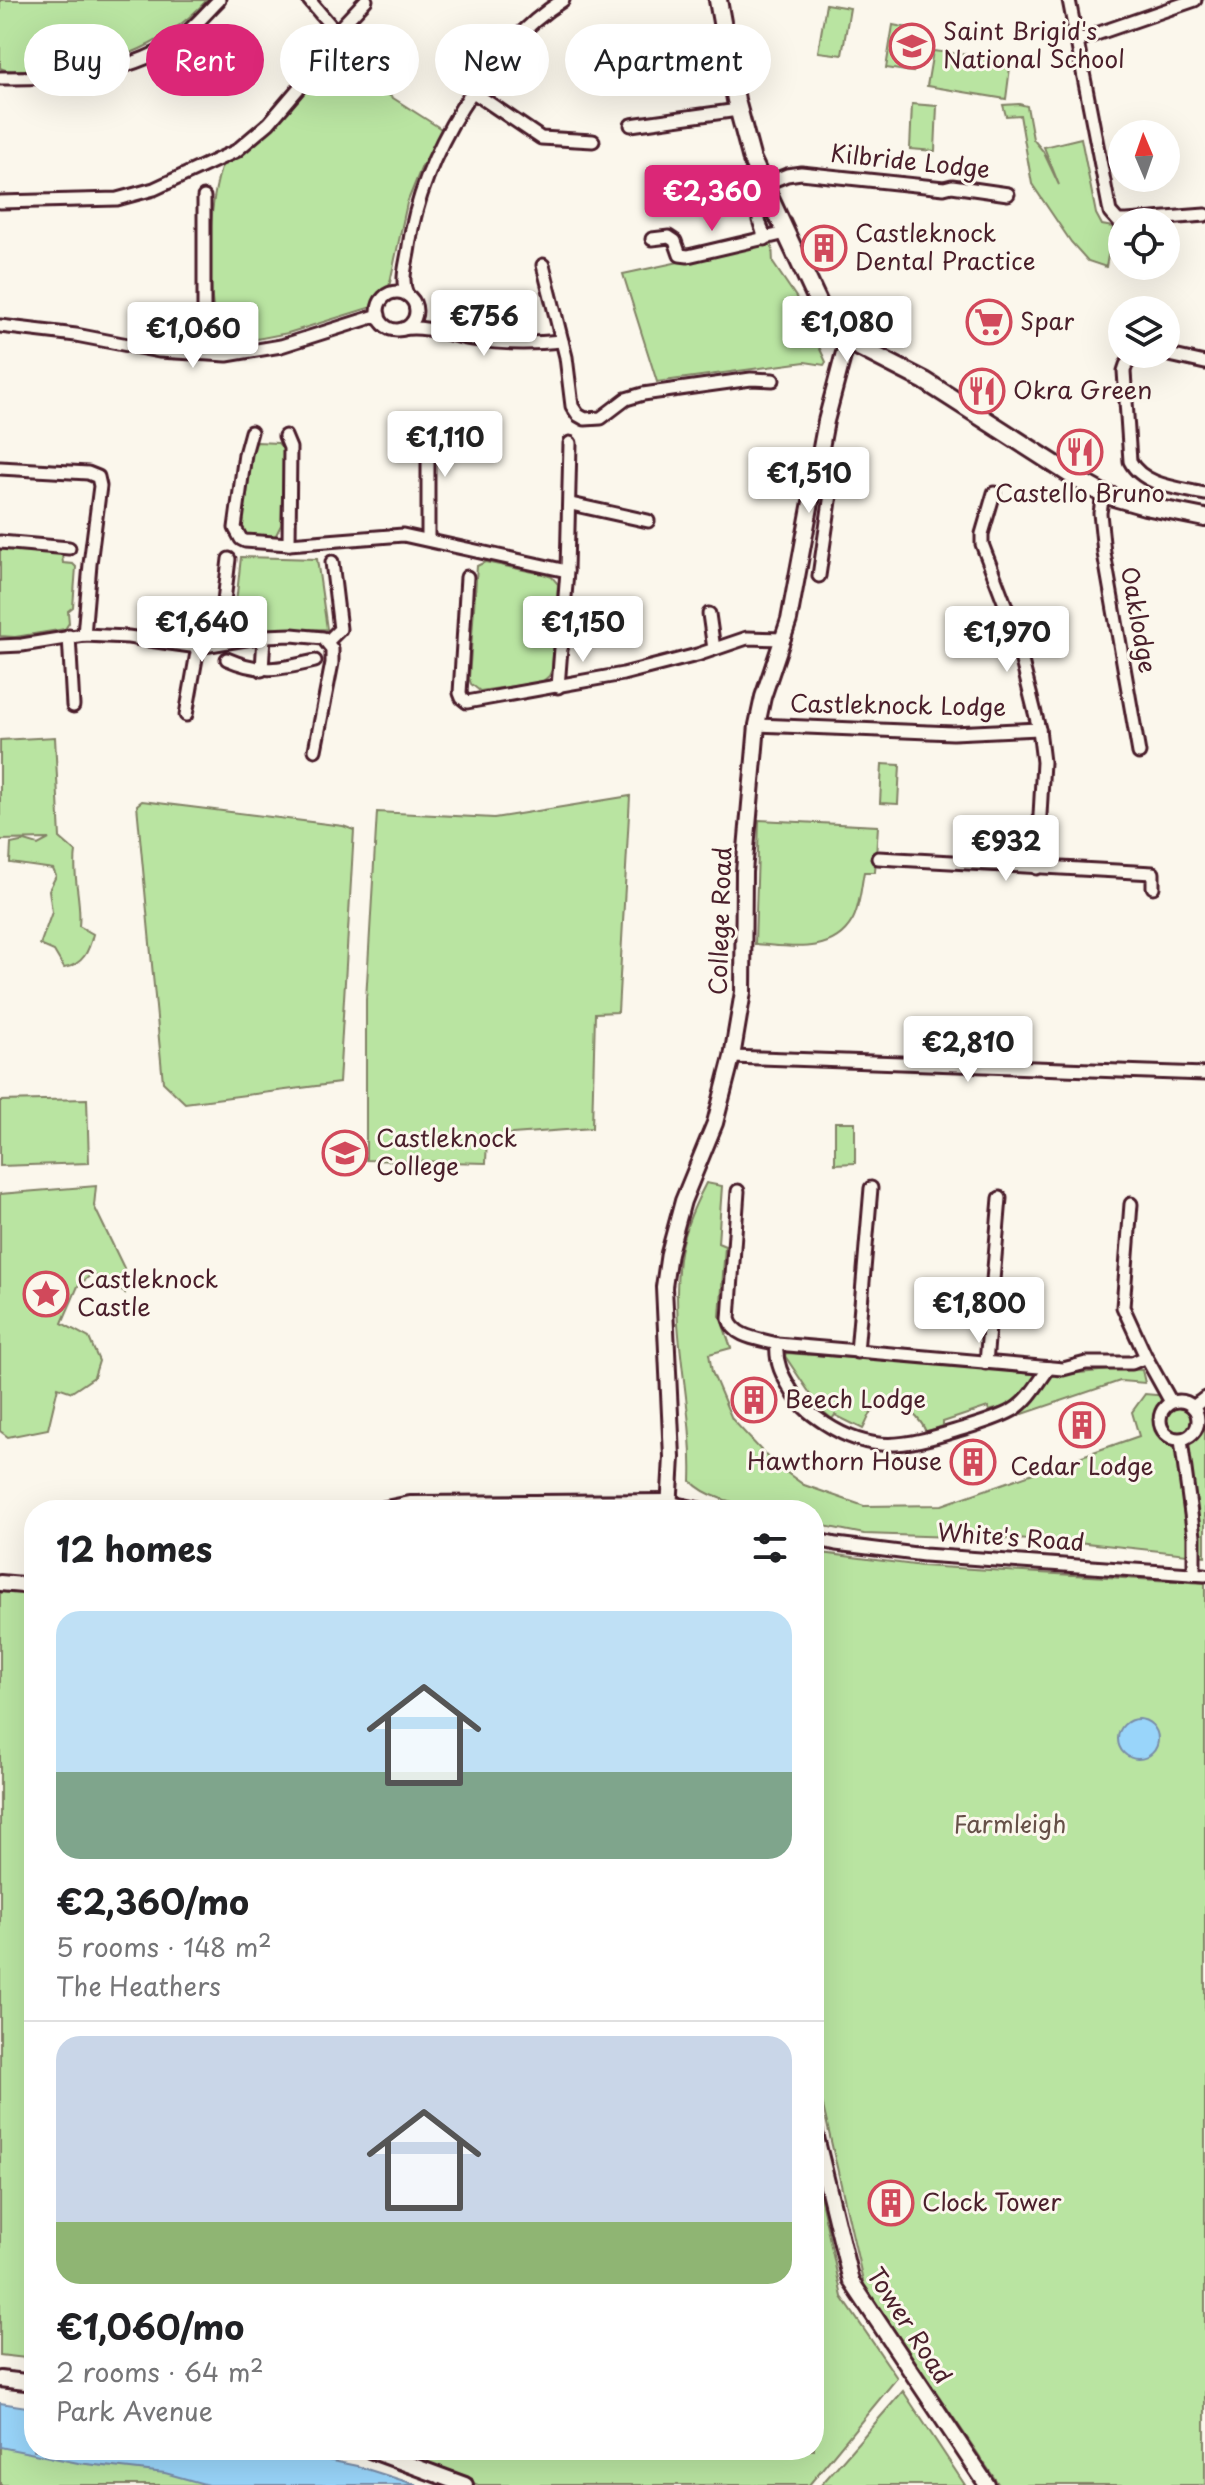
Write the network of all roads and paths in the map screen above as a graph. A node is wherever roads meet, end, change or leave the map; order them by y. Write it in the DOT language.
graph roads {
  1 [pos="219,0"];
  2 [pos="309,0"];
  3 [pos="366,0"];
  4 [pos="563,0"];
  5 [pos="718,0"];
  6 [pos="1069,0"];
  7 [pos="1195,0"];
  8 [pos="329,24"];
  9 [pos="344,24"];
  10 [pos="531,24"];
  11 [pos="1076,41"];
  12 [pos="0,78"];
  13 [pos="291,96"];
  14 [pos="471,96"];
  15 [pos="479,96"];
  16 [pos="738,110"];
  17 [pos="631,125"];
  18 [pos="593,141"];
  19 [pos="762,185"];
  20 [pos="1008,194"];
  21 [pos="204,197"];
  22 [pos="0,202"];
  23 [pos="1205,215"];
  24 [pos="759,220"];
  25 [pos="786,233"];
  26 [pos="652,239"];
  27 [pos="765,239"];
  28 [pos="543,265"];
  29 [pos="407,295"];
  30 [pos="379,315"];
  31 [pos="0,326"];
  32 [pos="402,329"];
  33 [pos="562,341"];
  34 [pos="847,341"];
  35 [pos="204,353"];
  36 [pos="1180,357"];
  37 [pos="1205,363"];
  38 [pos="1125,368"];
  39 [pos="773,380"];
  40 [pos="428,419"];
  41 [pos="251,432"];
  42 [pos="285,436"];
  43 [pos="570,443"];
  44 [pos="836,460"];
  45 [pos="0,468"];
  46 [pos="994,493"];
  47 [pos="1103,494"];
  48 [pos="1205,494"];
  49 [pos="812,500"];
  50 [pos="829,502"];
  51 [pos="571,504"];
  52 [pos="1205,518"];
  53 [pos="648,521"];
  54 [pos="428,539"];
  55 [pos="0,542"];
  56 [pos="289,544"];
  57 [pos="69,548"];
  58 [pos="332,562"];
  59 [pos="240,569"];
  60 [pos="567,571"];
  61 [pos="819,576"];
  62 [pos="467,577"];
  63 [pos="709,614"];
  64 [pos="84,635"];
  65 [pos="69,636"];
  66 [pos="264,636"];
  67 [pos="784,639"];
  68 [pos="327,642"];
  69 [pos="219,643"];
  70 [pos="0,646"];
  71 [pos="198,647"];
  72 [pos="714,649"];
  73 [pos="227,659"];
  74 [pos="315,661"];
  75 [pos="262,670"];
  76 [pos="558,687"];
  77 [pos="73,706"];
  78 [pos="186,715"];
  79 [pos="757,725"];
  80 [pos="1039,729"];
  81 [pos="315,750"];
  82 [pos="1139,753"];
  83 [pos="878,858"];
  84 [pos="1037,868"];
  85 [pos="1153,887"];
  86 [pos="732,1057"];
  87 [pos="1205,1074"];
  88 [pos="871,1188"];
  89 [pos="738,1191"];
  90 [pos="1000,1198"];
  91 [pos="1131,1204"];
  92 [pos="777,1344"];
  93 [pos="857,1352"];
  94 [pos="1146,1357"];
  95 [pos="986,1363"];
  96 [pos="1049,1368"];
  97 [pos="1205,1398"];
  98 [pos="1171,1402"];
  99 [pos="1193,1407"];
  100 [pos="1181,1440"];
  101 [pos="669,1500"];
  102 [pos="824,1541"];
  103 [pos="1200,1574"];
  104 [pos="0,1583"];
  105 [pos="24,1585"];
  106 [pos="824,2170"];
  107 [pos="0,2379"];
  108 [pos="24,2382"];
  109 [pos="397,2460"];
  110 [pos="465,2485"];
  111 [pos="987,2485"];
  1 -- 12 [label="street"];
  2 -- 8 [label="street"];
  3 -- 9 [label="street"];
  4 -- 10 [label="street"];
  5 -- 16 [label="main road"];
  6 -- 11 [label="street"];
  7 -- 11 [label="street"];
  11 -- 23 [label="street"];
  13 -- 22 [label="street"];
  14 -- 29 [label="street"];
  15 -- 18 [label="street"];
  16 -- 17 [label="street"];
  16 -- 19 [label="main road"];
  19 -- 20 [label="street, Kilbride Lodge"];
  19 -- 25 [label="main road"];
  21 -- 35 [label="street"];
  24 -- 27 [label="street"];
  25 -- 27 [label="street"];
  25 -- 34 [label="main road"];
  26 -- 27 [label="street"];
  28 -- 33 [label="street"];
  29 -- 30 [label="street"];
  29 -- 32 [label="street"];
  30 -- 32 [label="street"];
  30 -- 35 [label="street"];
  31 -- 35 [label="street"];
  32 -- 33 [label="street"];
  33 -- 39 [label="street"];
  34 -- 47 [label="main road"];
  34 -- 49 [label="street, College Road"];
  36 -- 37 [label="street"];
  38 -- 48 [label="street"];
  40 -- 54 [label="street"];
  41 -- 56 [label="street"];
  42 -- 56 [label="street"];
  43 -- 51 [label="street"];
  44 -- 50 [label="street"];
  45 -- 64 [label="street"];
  46 -- 80 [label="street, Castleknock Lodge"];
  47 -- 52 [label="main road"];
  47 -- 82 [label="street, Oaklodge"];
  49 -- 50 [label="street"];
  49 -- 67 [label="street, College Road"];
  50 -- 61 [label="street"];
  51 -- 53 [label="street"];
  51 -- 60 [label="street"];
  54 -- 56 [label="street"];
  54 -- 60 [label="street"];
  55 -- 57 [label="street"];
  58 -- 68 [label="street"];
  59 -- 69 [label="street"];
  60 -- 76 [label="street"];
  62 -- 76 [label="street"];
  63 -- 72 [label="street"];
  64 -- 65 [label="street"];
  64 -- 71 [label="street"];
  65 -- 70 [label="street"];
  65 -- 77 [label="street"];
  66 -- 68 [label="street"];
  66 -- 69 [label="street"];
  66 -- 75 [label="street"];
  67 -- 72 [label="street"];
  67 -- 79 [label="street, College Road"];
  68 -- 81 [label="street"];
  69 -- 71 [label="street"];
  71 -- 78 [label="street"];
  72 -- 76 [label="street"];
  73 -- 75 [label="street"];
  74 -- 75 [label="street"];
  79 -- 80 [label="street, Castleknock Lodge"];
  79 -- 86 [label="street, College Road"];
  80 -- 84 [label="street, Castleknock Lodge"];
  83 -- 84 [label="street"];
  84 -- 85 [label="street"];
  86 -- 87 [label="street"];
  86 -- 101 [label="street, College Road"];
  88 -- 93 [label="street"];
  89 -- 92 [label="street"];
  90 -- 95 [label="street"];
  91 -- 94 [label="street"];
  92 -- 93 [label="street"];
  92 -- 96 [label="street"];
  93 -- 95 [label="street"];
  94 -- 96 [label="street"];
  94 -- 98 [label="street"];
  95 -- 96 [label="street"];
  97 -- 99 [label="street"];
  98 -- 99 [label="street"];
  98 -- 100 [label="street"];
  99 -- 100 [label="street"];
  100 -- 103 [label="street"];
  102 -- 103 [label="street, White's Road"];
  104 -- 105 [label="street"];
  106 -- 111 [label="street, Tower Road"];
  107 -- 108 [label="street"];
  109 -- 110 [label="street"];
}
